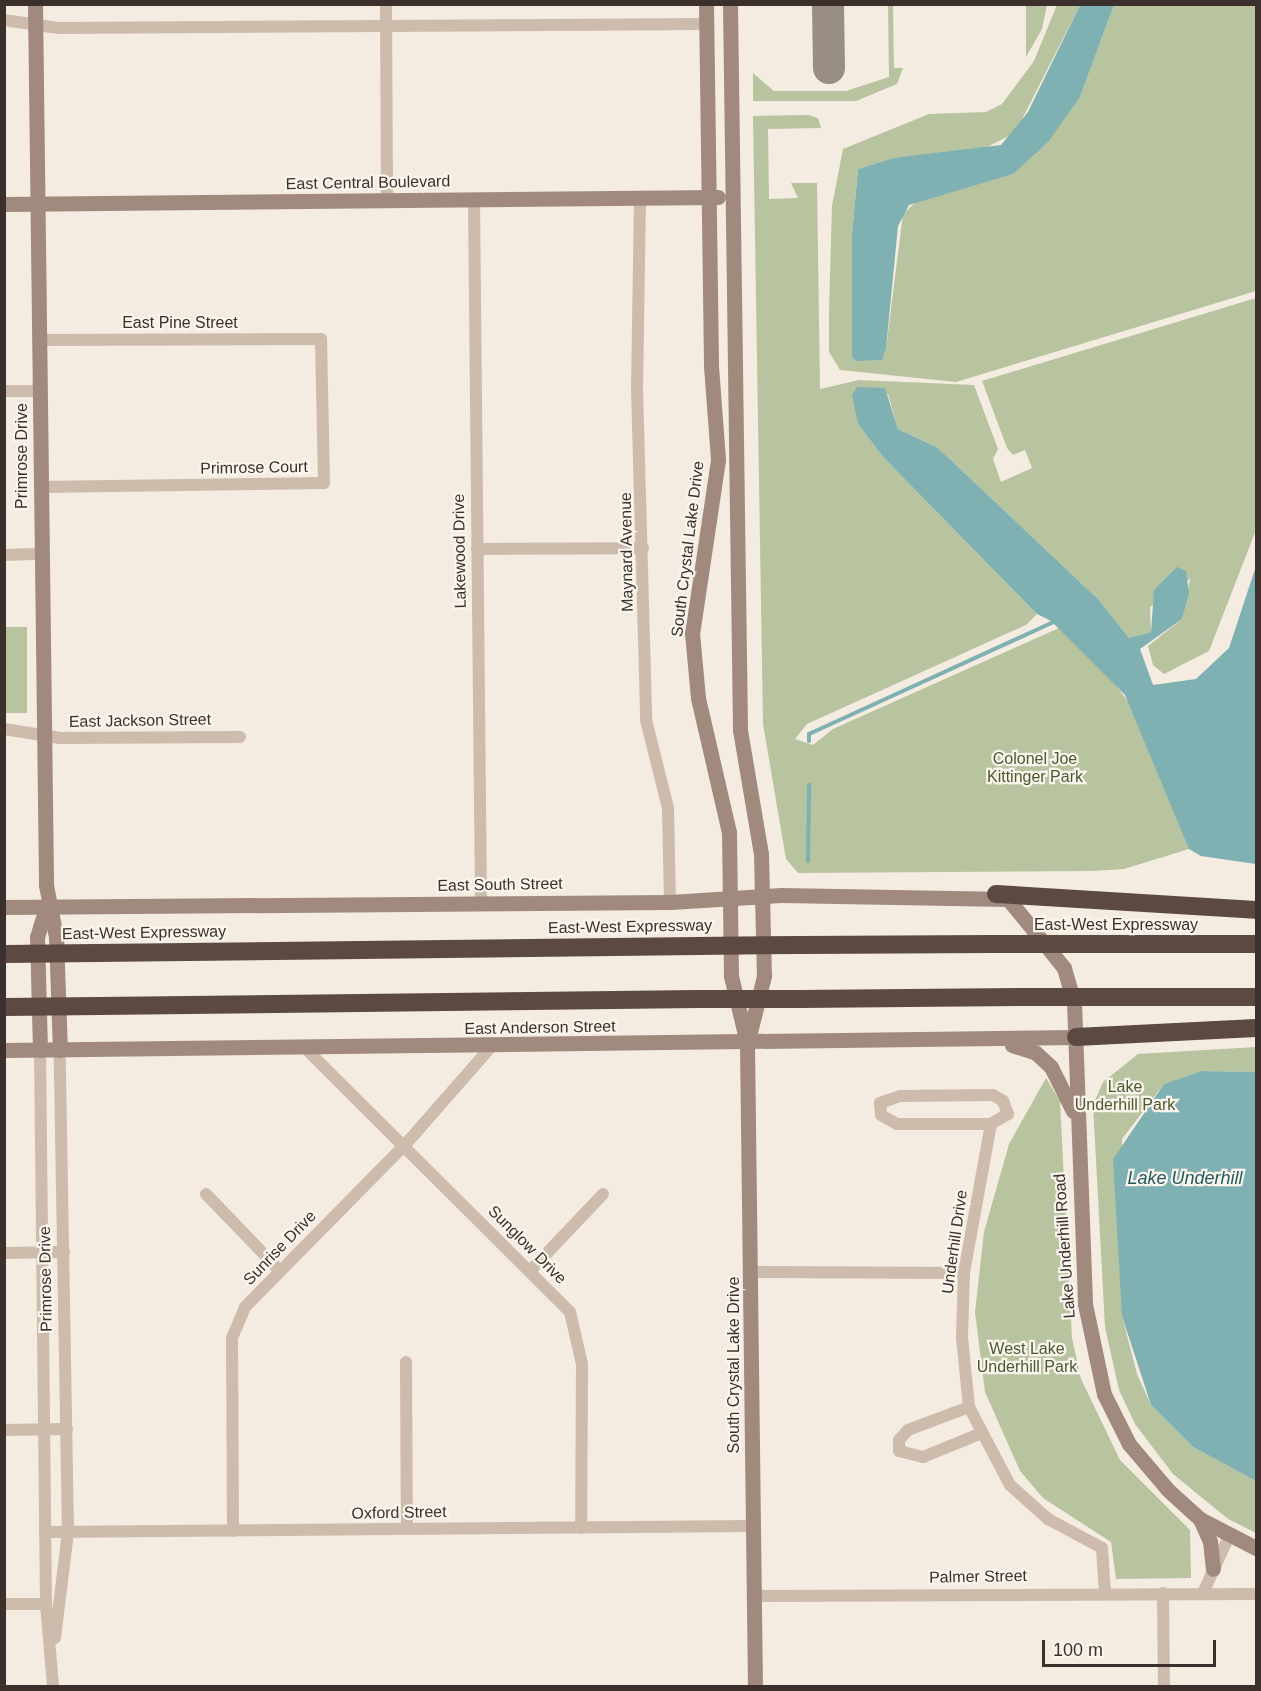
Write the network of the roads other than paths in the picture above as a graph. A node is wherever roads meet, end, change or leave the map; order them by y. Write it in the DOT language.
graph roads {
  1 [pos="35,4"];
  2 [pos="386,4"];
  3 [pos="706,4"];
  4 [pos="730,4"];
  5 [pos="4,20"];
  6 [pos="36,24"];
  7 [pos="707,24"];
  8 [pos="386,27"];
  9 [pos="732,197"];
  10 [pos="709,198"];
  11 [pos="474,199"];
  12 [pos="640,199"];
  13 [pos="387,201"];
  14 [pos="4,204"];
  15 [pos="37,204"];
  16 [pos="321,339"];
  17 [pos="39,340"];
  18 [pos="4,391"];
  19 [pos="39,391"];
  20 [pos="40,487"];
  21 [pos="643,548"];
  22 [pos="477,549"];
  23 [pos="41,554"];
  24 [pos="4,555"];
  25 [pos="4,729"];
  26 [pos="44,734"];
  27 [pos="240,736"];
  28 [pos="996,894"];
  29 [pos="762,896"];
  30 [pos="730,900"];
  31 [pos="670,902"];
  32 [pos="481,904"];
  33 [pos="4,907"];
  34 [pos="46,907"];
  35 [pos="1257,910"];
  36 [pos="1257,944"];
  37 [pos="4,954"];
  38 [pos="1257,997"];
  39 [pos="4,1007"];
  40 [pos="1257,1028"];
  41 [pos="1076,1037"];
  42 [pos="996,1041"];
  43 [pos="747,1043"];
  44 [pos="491,1047"];
  45 [pos="305,1048"];
  46 [pos="4,1050"];
  47 [pos="40,1050"];
  48 [pos="60,1050"];
  49 [pos="1076,1123"];
  50 [pos="992,1124"];
  51 [pos="404,1146"];
  52 [pos="206,1194"];
  53 [pos="603,1194"];
  54 [pos="43,1252"];
  55 [pos="64,1252"];
  56 [pos="4,1253"];
  57 [pos="280,1271"];
  58 [pos="530,1271"];
  59 [pos="752,1272"];
  60 [pos="964,1272"];
  61 [pos="406,1362"];
  62 [pos="969,1407"];
  63 [pos="4,1430"];
  64 [pos="44,1430"];
  65 [pos="67,1430"];
  66 [pos="979,1434"];
  67 [pos="1200,1519"];
  68 [pos="753,1526"];
  69 [pos="581,1528"];
  70 [pos="406,1529"];
  71 [pos="233,1531"];
  72 [pos="45,1532"];
  73 [pos="68,1532"];
  74 [pos="1229,1536"];
  75 [pos="1257,1548"];
  76 [pos="1213,1569"];
  77 [pos="1105,1593"];
  78 [pos="1163,1593"];
  79 [pos="1203,1593"];
  80 [pos="1257,1594"];
  81 [pos="754,1596"];
  82 [pos="4,1604"];
  83 [pos="46,1604"];
  84 [pos="52,1652"];
  85 [pos="53,1686"];
  86 [pos="755,1686"];
  87 [pos="1164,1686"];
  1 -- 6 [label="main road, Primrose Drive"];
  2 -- 8 [label="street"];
  3 -- 7 [label="main road, South Crystal Lake Drive"];
  4 -- 9 [label="main road, South Crystal Lake Drive"];
  5 -- 6 [label="street"];
  6 -- 8 [label="street"];
  6 -- 15 [label="main road, Primrose Drive"];
  7 -- 8 [label="street"];
  7 -- 10 [label="main road, South Crystal Lake Drive"];
  8 -- 13 [label="street"];
  9 -- 10 [label="main road, East Central Boulevard"];
  9 -- 29 [label="main road, South Crystal Lake Drive"];
  10 -- 12 [label="main road, East Central Boulevard"];
  10 -- 30 [label="main road, South Crystal Lake Drive"];
  11 -- 12 [label="main road, East Central Boulevard"];
  11 -- 13 [label="main road, East Central Boulevard"];
  11 -- 22 [label="street, Lakewood Drive"];
  12 -- 21 [label="street, Maynard Avenue"];
  13 -- 15 [label="main road, East Central Boulevard"];
  14 -- 15 [label="main road, East Central Boulevard"];
  15 -- 17 [label="main road, Primrose Drive"];
  16 -- 17 [label="street, East Pine Street"];
  16 -- 20 [label="street, Primrose Court"];
  17 -- 19 [label="main road, Primrose Drive"];
  18 -- 19 [label="street"];
  19 -- 20 [label="main road, Primrose Drive"];
  20 -- 23 [label="main road, Primrose Drive"];
  21 -- 22 [label="street"];
  21 -- 31 [label="street, Maynard Avenue"];
  22 -- 32 [label="street, Lakewood Drive"];
  23 -- 24 [label="street"];
  23 -- 26 [label="main road, Primrose Drive"];
  25 -- 26 [label="street, East Jackson Street"];
  26 -- 27 [label="street, East Jackson Street"];
  26 -- 34 [label="main road, Primrose Drive"];
  28 -- 29 [label="main road, East South Street"];
  28 -- 35 [label="highway"];
  28 -- 41 [label="main road, Lake Underhill Road"];
  29 -- 30 [label="main road, East South Street"];
  29 -- 43 [label="main road, South Crystal Lake Drive"];
  30 -- 31 [label="main road, East South Street"];
  30 -- 43 [label="main road, South Crystal Lake Drive"];
  31 -- 32 [label="main road, East South Street"];
  32 -- 34 [label="main road, East South Street"];
  33 -- 34 [label="main road, East South Street"];
  34 -- 47 [label="main road, Primrose Drive"];
  34 -- 48 [label="main road, Primrose Drive"];
  36 -- 37 [label="highway, East-West Expressway, bridge"];
  38 -- 39 [label="highway, bridge"];
  40 -- 41 [label="highway"];
  41 -- 42 [label="main road, East Anderson Street"];
  41 -- 49 [label="main road, Lake Underhill Road"];
  42 -- 43 [label="main road, East Anderson Street"];
  42 -- 49 [label="main road, Lake Underhill Road"];
  43 -- 44 [label="main road, East Anderson Street"];
  43 -- 59 [label="main road, South Crystal Lake Drive"];
  44 -- 45 [label="main road, East Anderson Street"];
  44 -- 51 [label="street, Sunrise Drive"];
  45 -- 48 [label="main road, East Anderson Street"];
  45 -- 51 [label="street, Sunglow Drive"];
  46 -- 47 [label="main road, East Anderson Street"];
  47 -- 48 [label="main road, East Anderson Street"];
  47 -- 54 [label="street, Primrose Drive"];
  48 -- 55 [label="street, Primrose Drive"];
  49 -- 67 [label="main road, Lake Underhill Road"];
  50 -- 50 [label="street, Underhill Drive"];
  50 -- 60 [label="street, Underhill Drive"];
  51 -- 57 [label="street, Sunrise Drive"];
  51 -- 58 [label="street, Sunglow Drive"];
  52 -- 57 [label="street"];
  53 -- 58 [label="street"];
  54 -- 55 [label="street"];
  54 -- 56 [label="street"];
  54 -- 64 [label="street, Primrose Drive"];
  55 -- 65 [label="street, Primrose Drive"];
  57 -- 71 [label="street, Sunrise Drive"];
  58 -- 69 [label="street, Sunglow Drive"];
  59 -- 60 [label="street"];
  59 -- 68 [label="main road, South Crystal Lake Drive"];
  60 -- 62 [label="street, Underhill Drive"];
  61 -- 70 [label="street"];
  62 -- 66 [label="street, Underhill Drive"];
  62 -- 66 [label="street"];
  63 -- 64 [label="street"];
  64 -- 65 [label="street"];
  64 -- 72 [label="street, Primrose Drive"];
  65 -- 73 [label="street, Primrose Drive"];
  66 -- 77 [label="street, Underhill Drive"];
  67 -- 74 [label="main road, Lake Underhill Road"];
  67 -- 76 [label="main road"];
  68 -- 69 [label="street, Oxford Street"];
  68 -- 81 [label="main road, South Crystal Lake Drive"];
  69 -- 70 [label="street, Oxford Street"];
  70 -- 71 [label="street, Oxford Street"];
  71 -- 73 [label="street, Oxford Street"];
  72 -- 73 [label="street, Oxford Street"];
  72 -- 83 [label="street, Primrose Drive"];
  73 -- 84 [label="street, Primrose Drive"];
  74 -- 75 [label="main road, Lake Underhill Road"];
  74 -- 76 [label="street"];
  76 -- 79 [label="street"];
  77 -- 78 [label="street, Palmer Street"];
  77 -- 81 [label="street, Palmer Street"];
  78 -- 79 [label="street, Palmer Street"];
  78 -- 87 [label="street"];
  79 -- 80 [label="street, Palmer Street"];
  81 -- 86 [label="main road, South Crystal Lake Drive"];
  82 -- 83 [label="street"];
  83 -- 84 [label="street, Primrose Drive"];
  84 -- 85 [label="street, Primrose Drive"];
}
